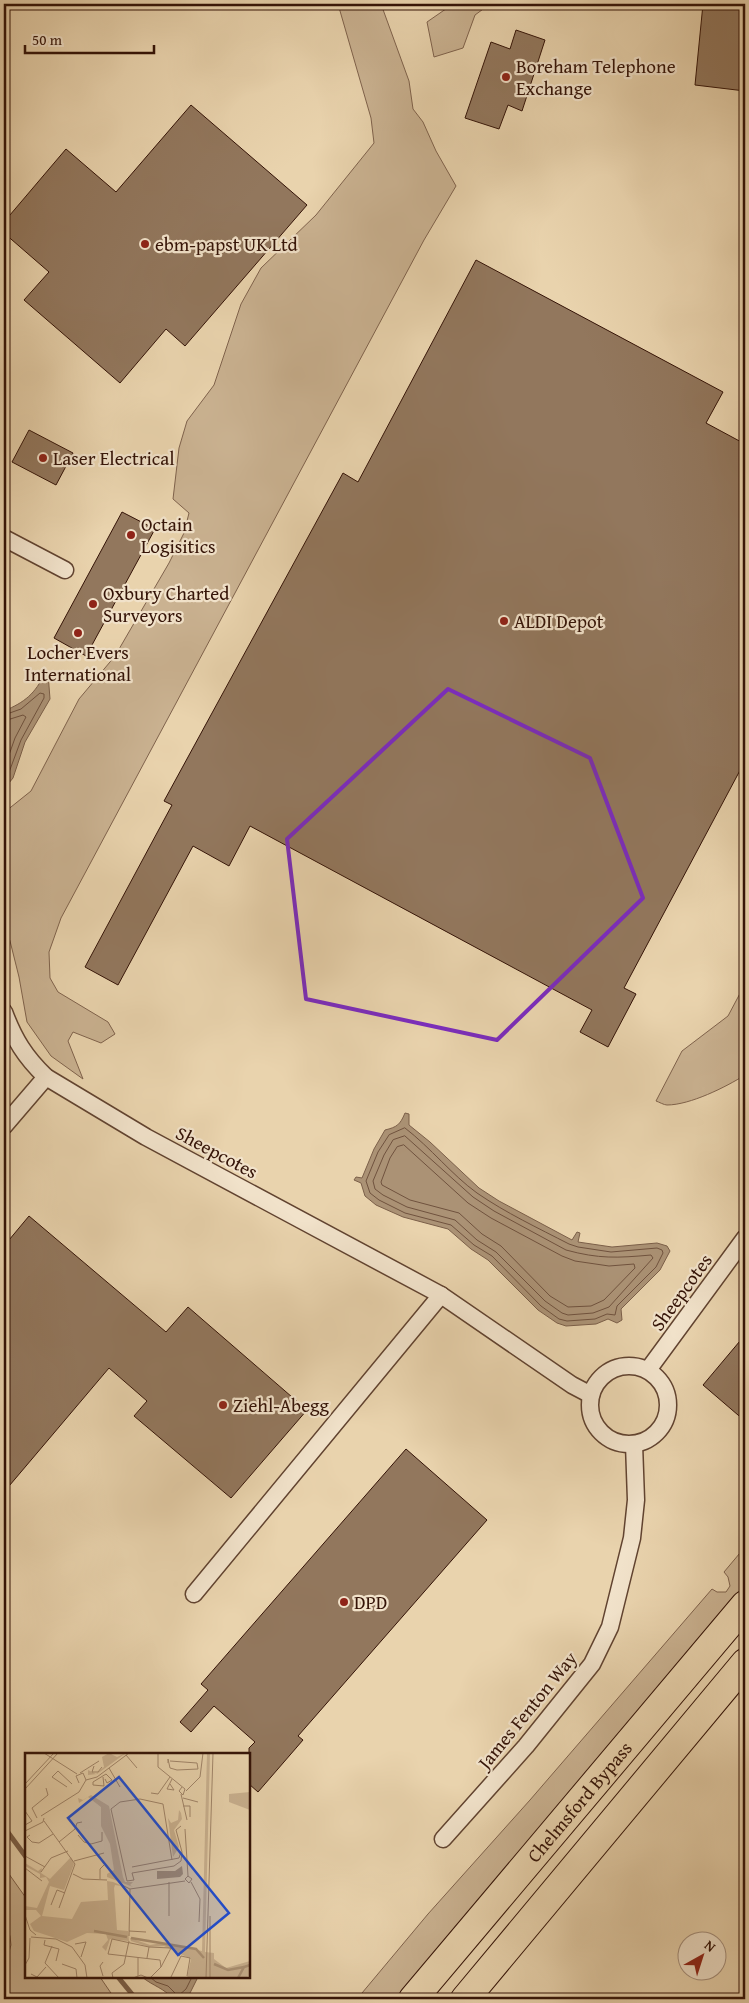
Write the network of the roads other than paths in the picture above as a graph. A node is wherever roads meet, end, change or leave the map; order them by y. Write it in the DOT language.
graph roads {
  1 [pos="4,538"];
  2 [pos="65,570"];
  3 [pos="4,1012"];
  4 [pos="46,1077"];
  5 [pos="4,1126"];
  6 [pos="745,1238"];
  7 [pos="441,1295"];
  8 [pos="648,1370"];
  9 [pos="591,1395"];
  10 [pos="634,1444"];
  11 [pos="194,1594"];
  12 [pos="745,1605"];
  13 [pos="745,1663"];
  14 [pos="443,1839"];
  15 [pos="413,1999"];
  16 [pos="465,1999"];
  1 -- 2 [label="street"];
  3 -- 4 [label="street, Sheepcotes"];
  4 -- 5 [label="street"];
  4 -- 7 [label="street, Sheepcotes"];
  6 -- 8 [label="street, Sheepcotes"];
  7 -- 9 [label="street, Sheepcotes"];
  7 -- 11 [label="street"];
  8 -- 9 [label="street"];
  8 -- 10 [label="street"];
  9 -- 10 [label="street"];
  10 -- 14 [label="street, James Fenton Way"];
  12 -- 15 [label="highway, Chelmsford Bypass"];
  13 -- 16 [label="highway, Chelmsford Bypass"];
}
